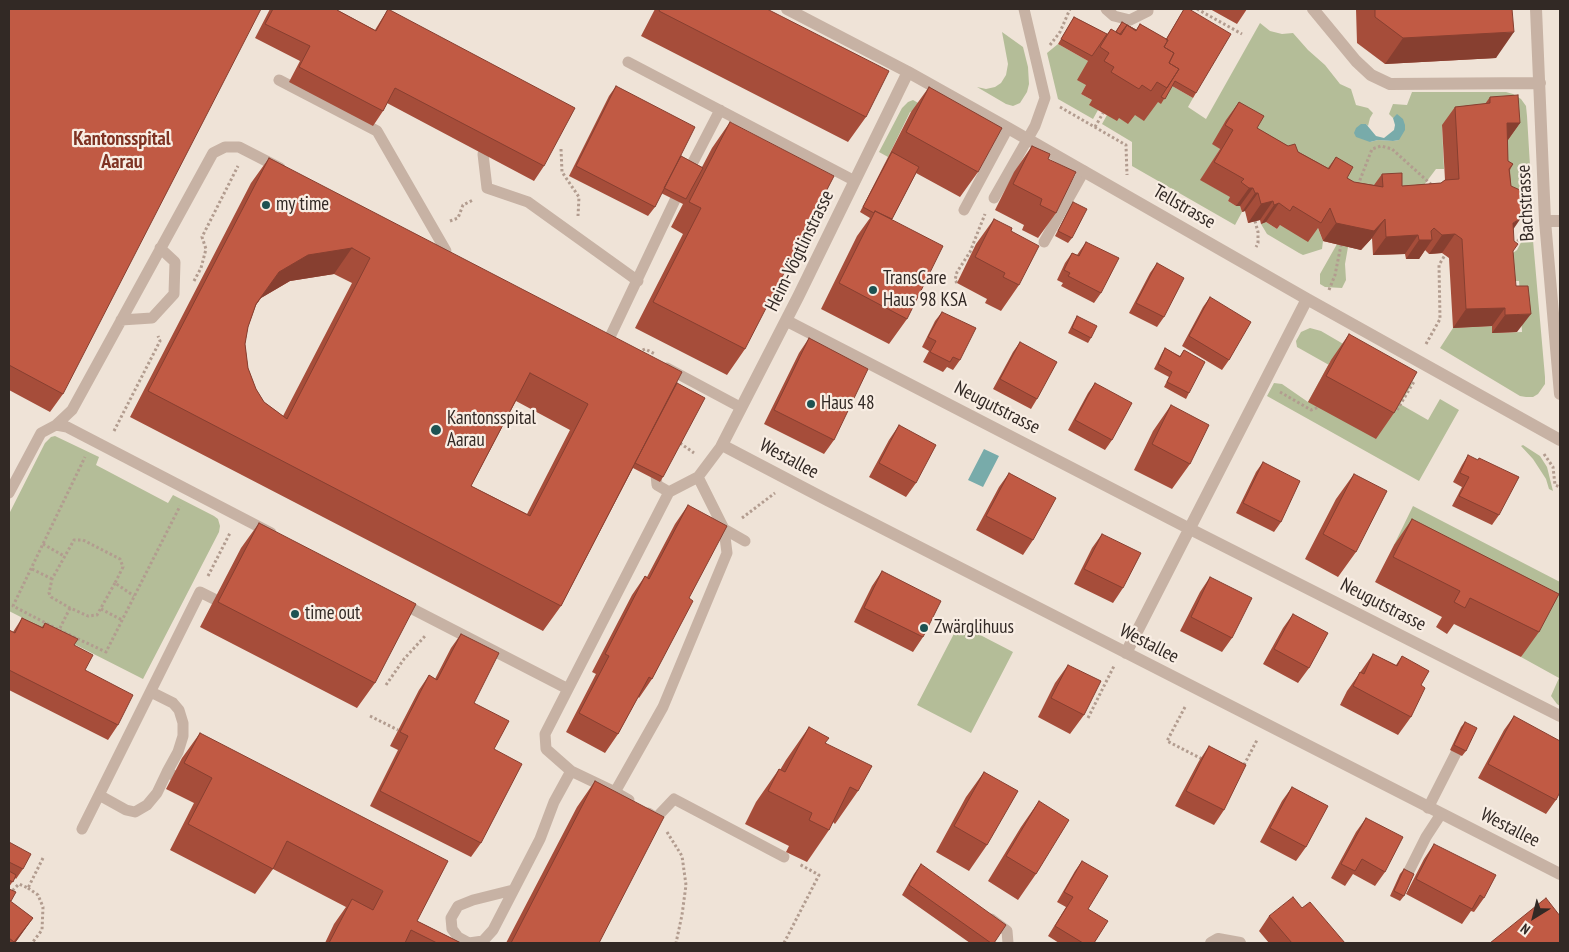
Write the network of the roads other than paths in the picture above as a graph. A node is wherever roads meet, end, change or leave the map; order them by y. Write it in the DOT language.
graph roads {
  1 [pos="787,9"];
  2 [pos="1024,9"];
  3 [pos="1106,9"];
  4 [pos="1148,9"];
  5 [pos="1313,9"];
  6 [pos="1536,9"];
  7 [pos="628,62"];
  8 [pos="908,72"];
  9 [pos="279,80"];
  10 [pos="1540,83"];
  11 [pos="720,110"];
  12 [pos="1008,128"];
  13 [pos="1028,138"];
  14 [pos="483,154"];
  15 [pos="690,168"];
  16 [pos="1084,170"];
  17 [pos="291,173"];
  18 [pos="855,181"];
  19 [pos="994,198"];
  20 [pos="675,200"];
  21 [pos="964,210"];
  22 [pos="1545,221"];
  23 [pos="1560,221"];
  24 [pos="429,242"];
  25 [pos="1044,242"];
  26 [pos="160,248"];
  27 [pos="638,281"];
  28 [pos="1308,299"];
  29 [pos="121,320"];
  30 [pos="787,320"];
  31 [pos="610,337"];
  32 [pos="658,359"];
  33 [pos="1560,394"];
  34 [pos="740,407"];
  35 [pos="56,425"];
  36 [pos="1560,440"];
  37 [pos="722,445"];
  38 [pos="659,457"];
  39 [pos="698,477"];
  40 [pos="669,492"];
  41 [pos="9,493"];
  42 [pos="1190,528"];
  43 [pos="724,529"];
  44 [pos="281,538"];
  45 [pos="745,541"];
  46 [pos="390,597"];
  47 [pos="214,599"];
  48 [pos="1126,653"];
  49 [pos="568,690"];
  50 [pos="151,692"];
  51 [pos="1560,716"];
  52 [pos="1456,753"];
  53 [pos="571,771"];
  54 [pos="615,792"];
  55 [pos="99,796"];
  56 [pos="1428,808"];
  57 [pos="1441,814"];
  58 [pos="82,829"];
  59 [pos="784,857"];
  60 [pos="1560,874"];
  61 [pos="1406,877"];
  62 [pos="513,890"];
  63 [pos="984,914"];
  64 [pos="469,943"];
  65 [pos="1008,943"];
  66 [pos="1211,943"];
  67 [pos="1240,943"];
  1 -- 8 [label="street, Tellstrasse"];
  2 -- 13 [label="lane"];
  3 -- 4 [label="lane"];
  5 -- 10 [label="street"];
  6 -- 10 [label="street, Bachstrasse"];
  7 -- 11 [label="lane"];
  8 -- 12 [label="street, Tellstrasse"];
  8 -- 18 [label="street, Heim-Vögtlinstrasse"];
  9 -- 24 [label="lane"];
  10 -- 22 [label="street, Bachstrasse"];
  11 -- 15 [label="lane"];
  11 -- 18 [label="lane"];
  12 -- 13 [label="street, Tellstrasse"];
  12 -- 21 [label="lane"];
  13 -- 16 [label="street, Tellstrasse"];
  13 -- 19 [label="lane"];
  14 -- 27 [label="lane"];
  16 -- 25 [label="lane"];
  16 -- 28 [label="street, Tellstrasse"];
  17 -- 26 [label="lane"];
  18 -- 30 [label="street, Heim-Vögtlinstrasse"];
  20 -- 27 [label="lane"];
  22 -- 23 [label="street"];
  22 -- 33 [label="street, Bachstrasse"];
  26 -- 29 [label="lane"];
  26 -- 29 [label="lane"];
  27 -- 31 [label="lane"];
  28 -- 36 [label="street, Tellstrasse"];
  28 -- 42 [label="street"];
  29 -- 35 [label="lane"];
  30 -- 34 [label="street, Heim-Vögtlinstrasse"];
  30 -- 42 [label="street, Neugutstrasse"];
  32 -- 34 [label="lane"];
  34 -- 37 [label="street, Heim-Vögtlinstrasse"];
  35 -- 41 [label="lane"];
  35 -- 44 [label="lane"];
  37 -- 39 [label="lane"];
  37 -- 48 [label="street, Westallee"];
  38 -- 40 [label="lane"];
  39 -- 40 [label="lane"];
  39 -- 43 [label="lane"];
  40 -- 49 [label="lane"];
  42 -- 48 [label="street"];
  42 -- 51 [label="street, Neugutstrasse"];
  43 -- 45 [label="lane"];
  43 -- 54 [label="lane"];
  46 -- 49 [label="lane"];
  47 -- 50 [label="lane"];
  48 -- 56 [label="street, Westallee"];
  49 -- 53 [label="lane"];
  50 -- 55 [label="lane"];
  50 -- 55 [label="lane"];
  52 -- 56 [label="lane"];
  53 -- 54 [label="lane"];
  53 -- 62 [label="lane"];
  54 -- 59 [label="lane"];
  55 -- 58 [label="lane"];
  56 -- 57 [label="street, Westallee"];
  57 -- 60 [label="street, Westallee"];
  57 -- 61 [label="lane"];
  62 -- 64 [label="lane"];
  62 -- 64 [label="lane"];
  63 -- 65 [label="lane"];
  66 -- 67 [label="street"];
}
